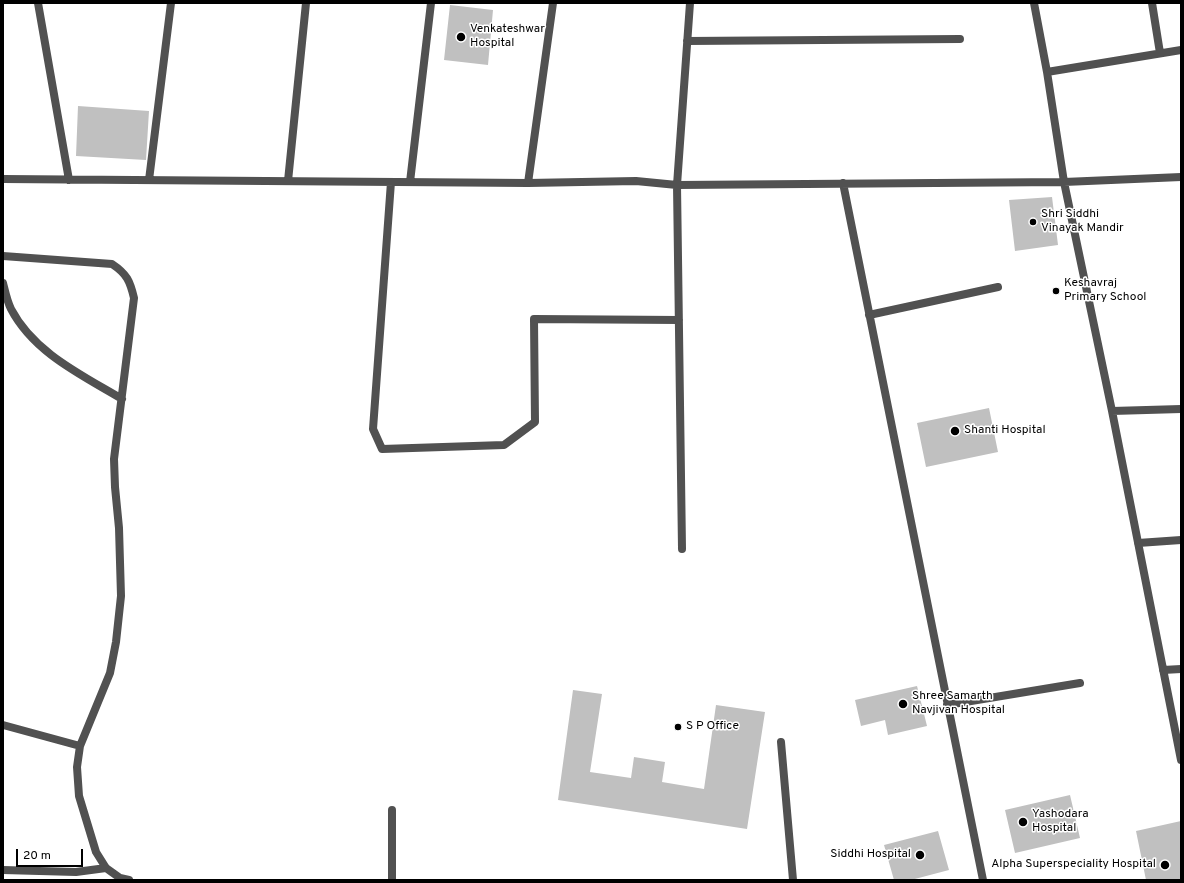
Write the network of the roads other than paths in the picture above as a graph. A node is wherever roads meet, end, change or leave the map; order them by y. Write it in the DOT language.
graph roads {
  1 [pos="38,3"];
  2 [pos="171,3"];
  3 [pos="306,3"];
  4 [pos="431,3"];
  5 [pos="553,3"];
  6 [pos="690,3"];
  7 [pos="1034,3"];
  8 [pos="1152,3"];
  9 [pos="960,39"];
  10 [pos="687,41"];
  11 [pos="1181,50"];
  12 [pos="1160,53"];
  13 [pos="1047,72"];
  14 [pos="1181,177"];
  15 [pos="3,179"];
  16 [pos="69,180"];
  17 [pos="149,180"];
  18 [pos="288,181"];
  19 [pos="391,182"];
  20 [pos="410,182"];
  21 [pos="1064,182"];
  22 [pos="528,183"];
  23 [pos="843,183"];
  24 [pos="677,185"];
  25 [pos="3,256"];
  26 [pos="3,283"];
  27 [pos="998,287"];
  28 [pos="869,315"];
  29 [pos="678,320"];
  30 [pos="122,399"];
  31 [pos="1181,409"];
  32 [pos="1112,411"];
  33 [pos="1181,540"];
  34 [pos="1138,543"];
  35 [pos="682,549"];
  36 [pos="1181,669"];
  37 [pos="1163,670"];
  38 [pos="1080,683"];
  39 [pos="947,705"];
  40 [pos="3,725"];
  41 [pos="781,742"];
  42 [pos="80,746"];
  43 [pos="1181,760"];
  44 [pos="392,810"];
  45 [pos="106,868"];
  46 [pos="3,870"];
  47 [pos="129,880"];
  48 [pos="392,880"];
  49 [pos="793,880"];
  50 [pos="983,880"];
  1 -- 16 [label="street"];
  2 -- 17 [label="street"];
  3 -- 18 [label="street"];
  4 -- 20 [label="street"];
  5 -- 22 [label="street"];
  6 -- 10 [label="street"];
  7 -- 13 [label="street"];
  8 -- 12 [label="street"];
  9 -- 10 [label="street"];
  10 -- 24 [label="street"];
  11 -- 12 [label="street"];
  12 -- 13 [label="street"];
  13 -- 21 [label="street"];
  14 -- 21 [label="street"];
  15 -- 16 [label="street"];
  16 -- 17 [label="street"];
  17 -- 18 [label="street"];
  18 -- 19 [label="street"];
  19 -- 20 [label="street"];
  19 -- 29 [label="street"];
  20 -- 22 [label="street"];
  21 -- 23 [label="street"];
  21 -- 32 [label="street"];
  22 -- 24 [label="street"];
  23 -- 24 [label="street"];
  23 -- 28 [label="street"];
  24 -- 29 [label="street"];
  25 -- 30 [label="street"];
  26 -- 30 [label="street"];
  27 -- 28 [label="street"];
  28 -- 39 [label="street"];
  29 -- 35 [label="street"];
  30 -- 42 [label="street"];
  31 -- 32 [label="street"];
  32 -- 34 [label="street"];
  33 -- 34 [label="street"];
  34 -- 37 [label="street"];
  36 -- 37 [label="street"];
  37 -- 43 [label="street"];
  38 -- 39 [label="street"];
  39 -- 50 [label="street"];
  40 -- 42 [label="street"];
  41 -- 49 [label="street"];
  42 -- 45 [label="street"];
  44 -- 48 [label="street"];
  45 -- 46 [label="street"];
  45 -- 47 [label="street"];
}
